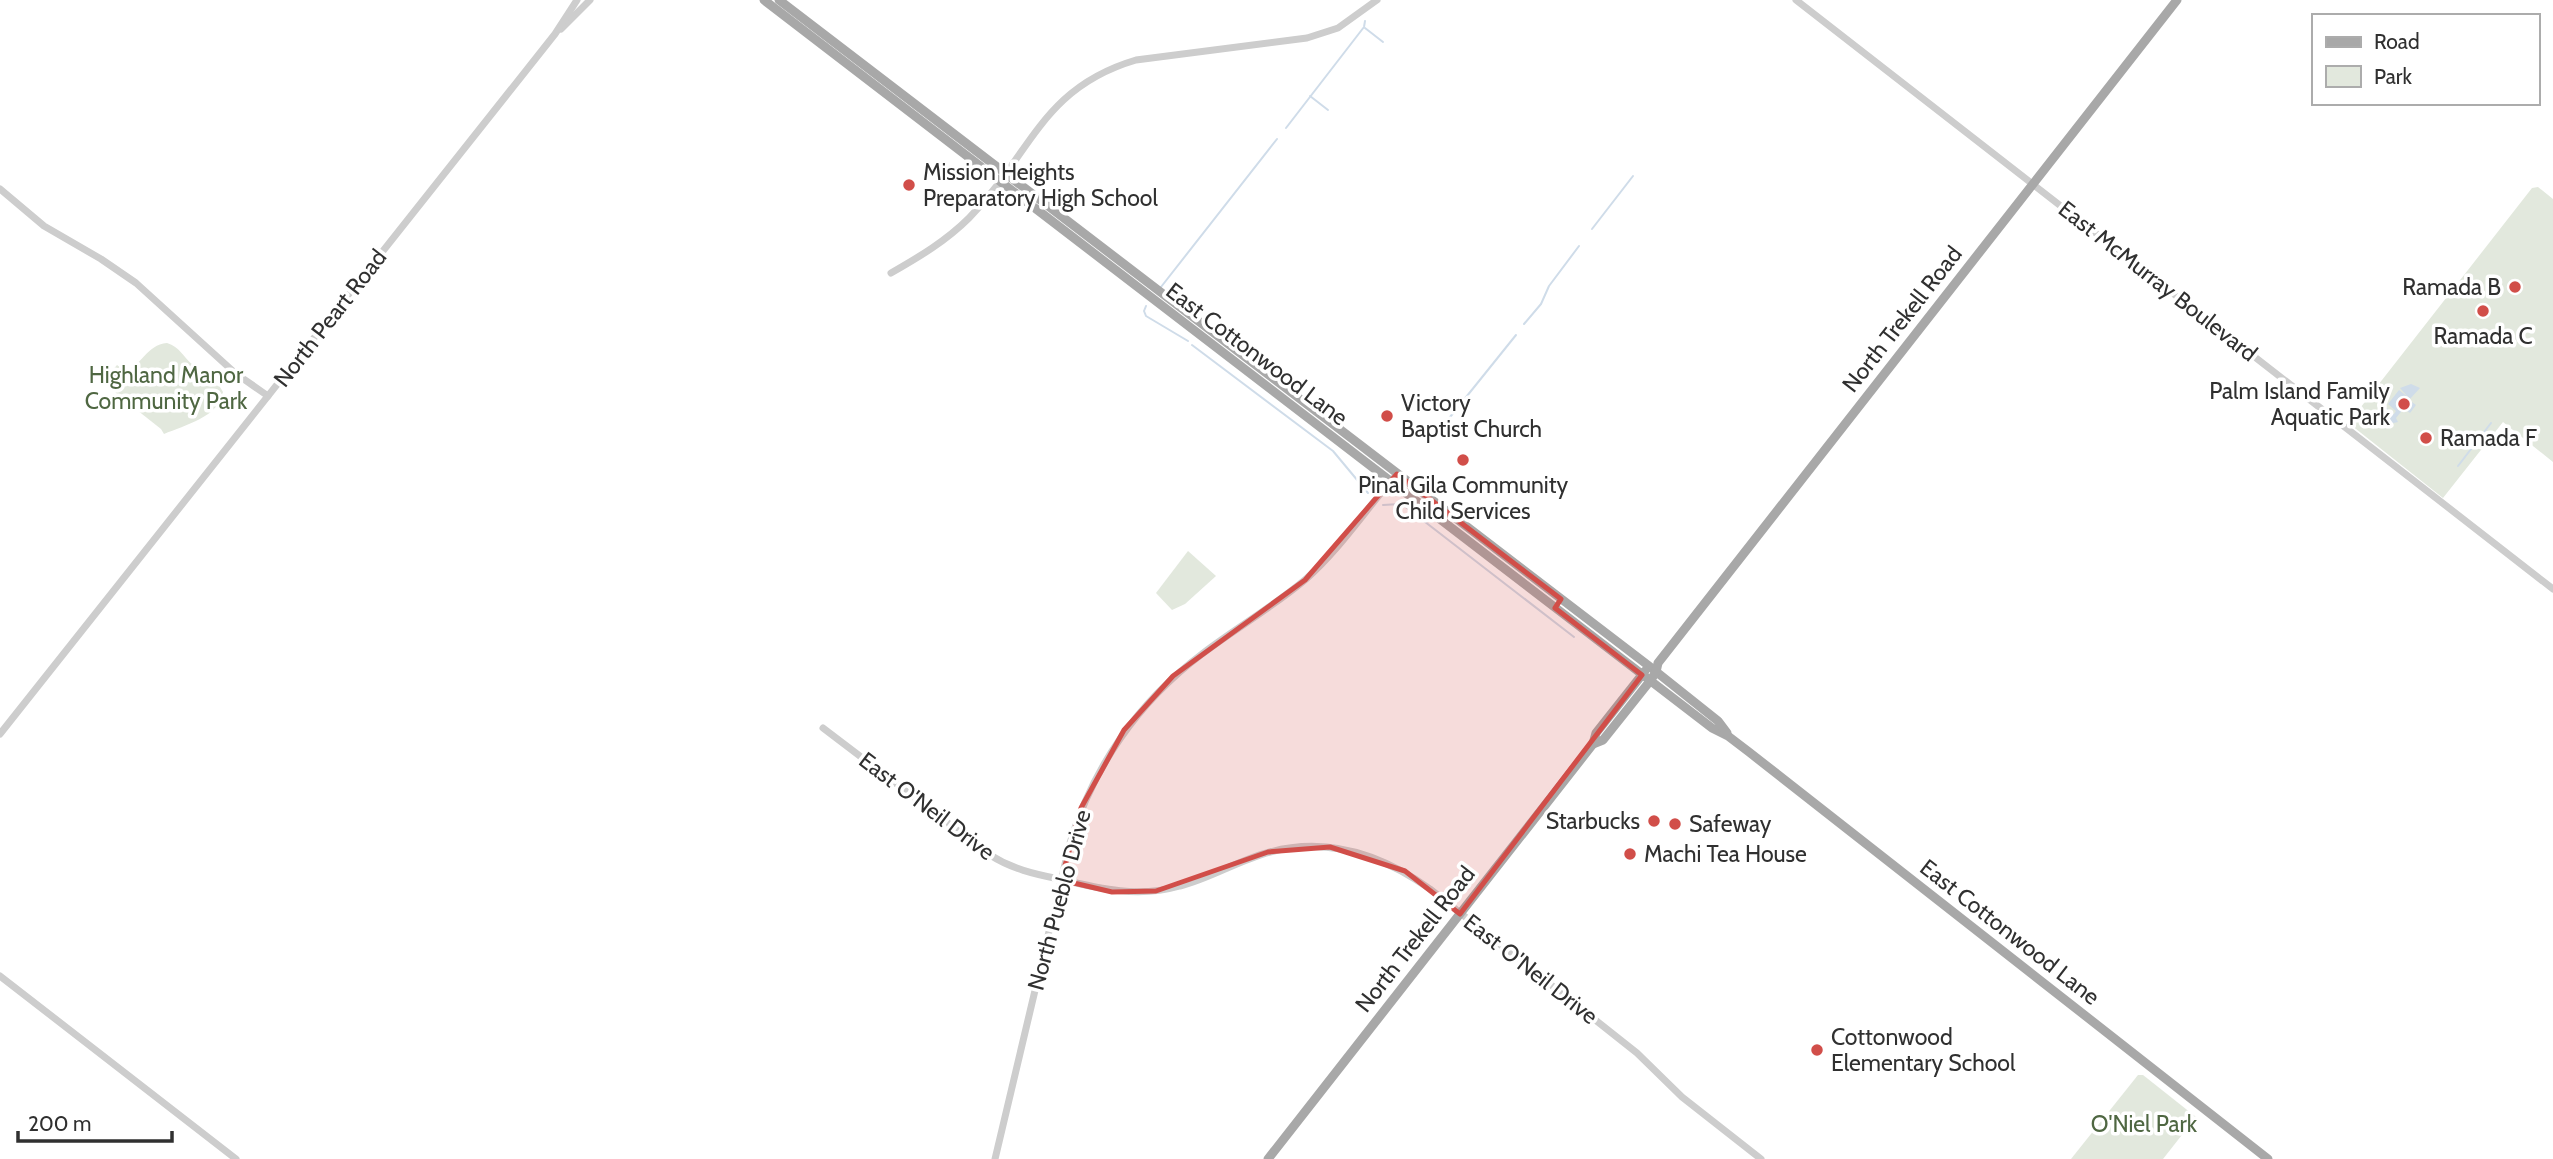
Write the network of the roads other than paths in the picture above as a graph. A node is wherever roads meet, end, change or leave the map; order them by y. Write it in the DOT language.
graph roads {
  1 [pos="577,0"];
  2 [pos="590,0"];
  3 [pos="764,0"];
  4 [pos="779,0"];
  5 [pos="1377,0"];
  6 [pos="1796,0"];
  7 [pos="2177,0"];
  8 [pos="555,34"];
  9 [pos="1001,177"];
  10 [pos="2033,184"];
  11 [pos="0,190"];
  12 [pos="891,273"];
  13 [pos="268,396"];
  14 [pos="1394,478"];
  15 [pos="2553,589"];
  16 [pos="1561,599"];
  17 [pos="1555,608"];
  18 [pos="1654,667"];
  19 [pos="1646,678"];
  20 [pos="823,728"];
  21 [pos="0,734"];
  22 [pos="1728,736"];
  23 [pos="1061,880"];
  24 [pos="1460,914"];
  25 [pos="0,976"];
  26 [pos="236,1159"];
  27 [pos="995,1159"];
  28 [pos="1268,1159"];
  29 [pos="1761,1159"];
  30 [pos="2268,1159"];
  1 -- 8 [label="street, North Peart Road"];
  2 -- 8 [label="street, North Peart Road"];
  3 -- 9 [label="main road, East Cottonwood Lane"];
  4 -- 9 [label="main road, East Cottonwood Lane"];
  5 -- 9 [label="street"];
  6 -- 10 [label="street, East McMurray Boulevard"];
  7 -- 10 [label="main road, North Trekell Road"];
  8 -- 13 [label="street, North Peart Road"];
  9 -- 12 [label="street"];
  9 -- 14 [label="main road, East Cottonwood Lane"];
  10 -- 15 [label="street, East McMurray Boulevard"];
  10 -- 18 [label="main road, North Trekell Road"];
  11 -- 13 [label="street"];
  13 -- 21 [label="street, North Peart Road"];
  14 -- 16 [label="main road, East Cottonwood Lane"];
  14 -- 17 [label="main road, East Cottonwood Lane"];
  14 -- 23 [label="street, North Pueblo Drive"];
  16 -- 17 [label="main road"];
  16 -- 18 [label="main road, East Cottonwood Lane"];
  17 -- 19 [label="main road, East Cottonwood Lane"];
  18 -- 19 [label="main road, North Trekell Road"];
  18 -- 22 [label="main road, East Cottonwood Lane"];
  19 -- 22 [label="main road, East Cottonwood Lane"];
  19 -- 24 [label="main road, North Trekell Road"];
  20 -- 23 [label="street, East O'Neil Drive"];
  22 -- 30 [label="main road, East Cottonwood Lane"];
  23 -- 24 [label="street, East O'Neil Drive"];
  23 -- 27 [label="street, North Pueblo Drive"];
  24 -- 28 [label="main road, North Trekell Road"];
  24 -- 29 [label="street, East O'Neil Drive"];
  25 -- 26 [label="street"];
}
